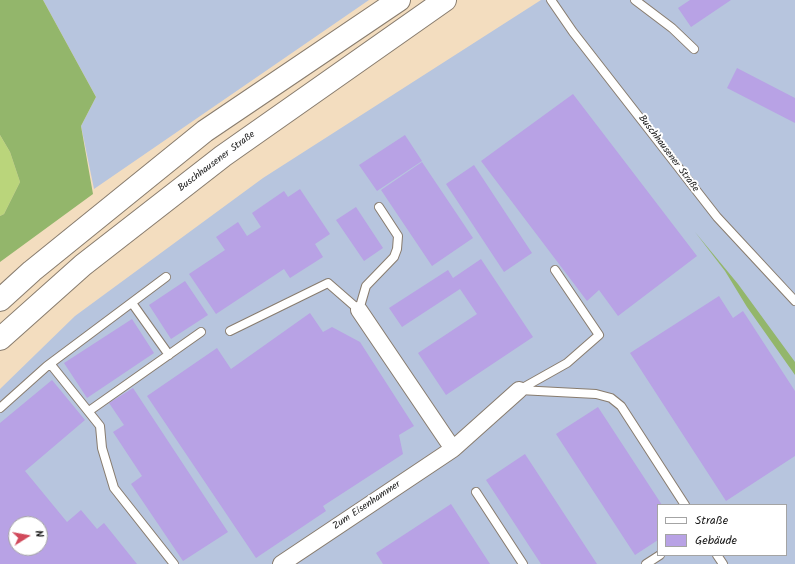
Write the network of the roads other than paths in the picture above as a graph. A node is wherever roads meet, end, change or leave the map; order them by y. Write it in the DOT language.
graph roads {
  1 [pos="399,0"];
  2 [pos="445,0"];
  3 [pos="551,0"];
  4 [pos="635,0"];
  5 [pos="694,49"];
  6 [pos="379,207"];
  7 [pos="554,270"];
  8 [pos="166,277"];
  9 [pos="0,300"];
  10 [pos="795,301"];
  11 [pos="132,303"];
  12 [pos="359,310"];
  13 [pos="230,331"];
  14 [pos="201,332"];
  15 [pos="0,339"];
  16 [pos="169,355"];
  17 [pos="47,366"];
  18 [pos="519,390"];
  19 [pos="0,408"];
  20 [pos="89,411"];
  21 [pos="453,449"];
  22 [pos="476,492"];
  23 [pos="684,504"];
  24 [pos="658,556"];
  25 [pos="174,564"];
  26 [pos="281,564"];
  27 [pos="523,564"];
  28 [pos="646,564"];
  1 -- 9 [label="main road"];
  2 -- 15 [label="main road, Buschhausener Straße"];
  3 -- 10 [label="lane, Buschhausener Straße"];
  4 -- 5 [label="lane"];
  6 -- 12 [label="lane"];
  7 -- 18 [label="lane"];
  8 -- 11 [label="lane"];
  11 -- 16 [label="lane"];
  11 -- 17 [label="lane"];
  12 -- 13 [label="lane"];
  12 -- 21 [label="street"];
  14 -- 16 [label="lane"];
  16 -- 20 [label="lane"];
  17 -- 19 [label="lane"];
  17 -- 20 [label="lane"];
  18 -- 21 [label="street, Zum Eisenhammer"];
  18 -- 23 [label="lane"];
  20 -- 25 [label="lane"];
  21 -- 26 [label="street, Zum Eisenhammer"];
  22 -- 27 [label="lane"];
  24 -- 28 [label="lane"];
}
